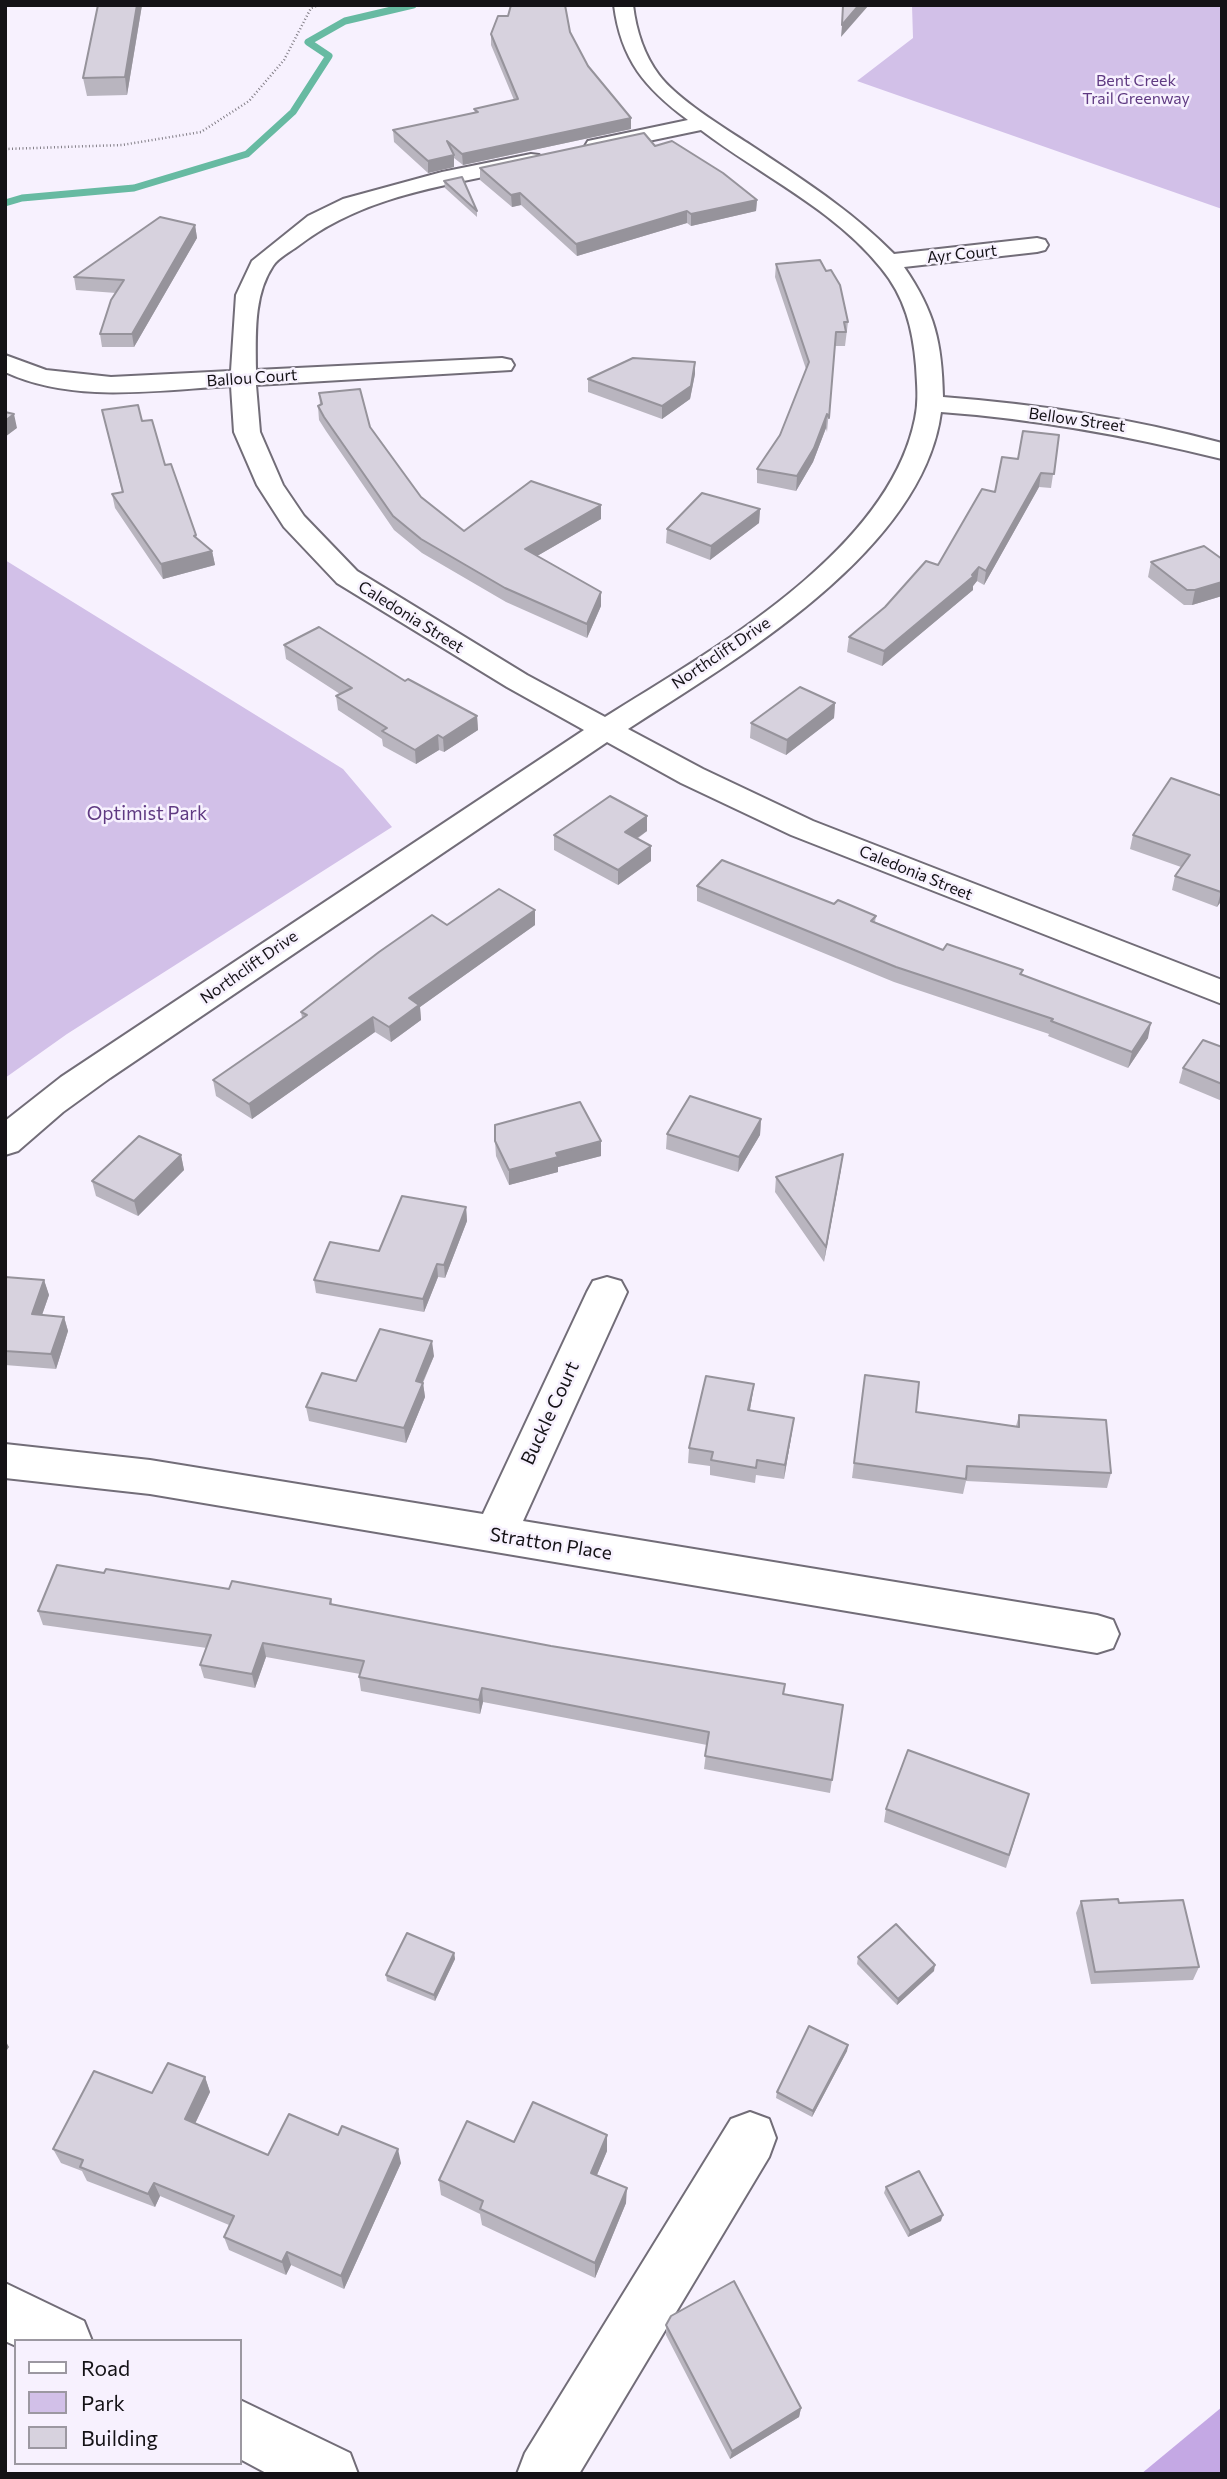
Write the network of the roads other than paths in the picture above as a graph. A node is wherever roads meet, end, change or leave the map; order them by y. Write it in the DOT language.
graph roads {
  1 [pos="623,5"];
  2 [pos="704,123"];
  3 [pos="1037,245"];
  4 [pos="888,262"];
  5 [pos="5,362"];
  6 [pos="502,365"];
  7 [pos="243,379"];
  8 [pos="930,404"];
  9 [pos="1222,451"];
  10 [pos="606,729"];
  11 [pos="1222,993"];
  12 [pos="5,1142"];
  13 [pos="607,1292"];
  14 [pos="5,1461"];
  15 [pos="495,1535"];
  16 [pos="1097,1634"];
  17 [pos="750,2138"];
  18 [pos="5,2311"];
  19 [pos="60,2339"];
  20 [pos="242,2430"];
  21 [pos="329,2474"];
  22 [pos="546,2474"];
  1 -- 2 [label="street, Northclift Drive"];
  2 -- 4 [label="street, Northclift Drive"];
  2 -- 7 [label="street, Caledonia Street"];
  3 -- 4 [label="street, Ayr Court"];
  4 -- 8 [label="street, Northclift Drive"];
  5 -- 7 [label="street, Ballou Court"];
  6 -- 7 [label="street, Ballou Court"];
  7 -- 10 [label="street, Caledonia Street"];
  8 -- 9 [label="street, Bellow Street"];
  8 -- 10 [label="street, Northclift Drive"];
  10 -- 11 [label="street, Caledonia Street"];
  10 -- 12 [label="street, Northclift Drive"];
  13 -- 15 [label="street, Buckle Court"];
  14 -- 15 [label="street, Stratton Place"];
  15 -- 16 [label="street, Stratton Place"];
  17 -- 22 [label="street"];
  18 -- 19 [label="street"];
  20 -- 21 [label="street"];
}
